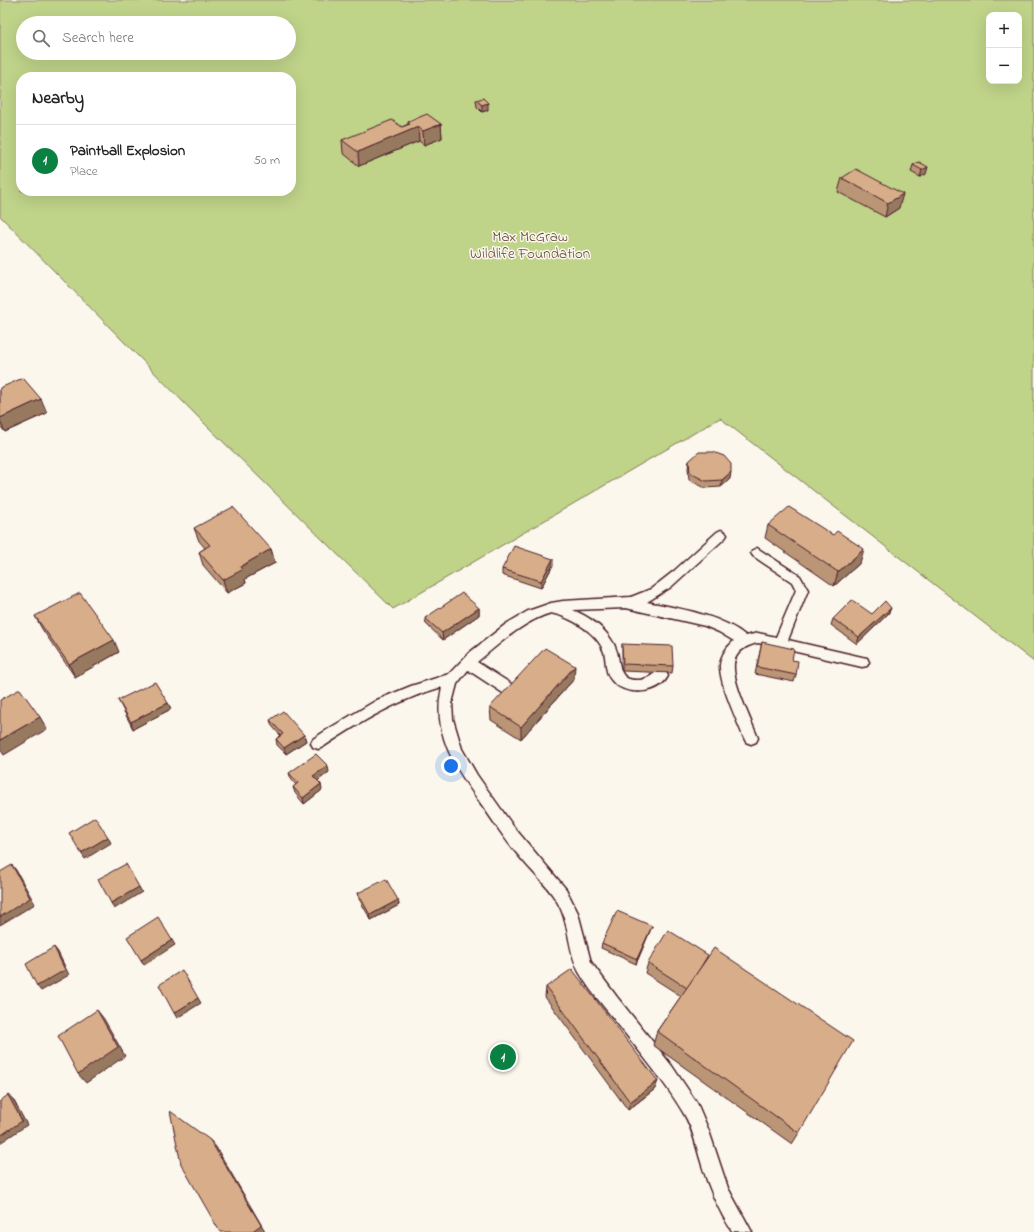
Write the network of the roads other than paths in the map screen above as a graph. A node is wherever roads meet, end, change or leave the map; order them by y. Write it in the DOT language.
graph roads {
  1 [pos="721,535"];
  2 [pos="757,553"];
  3 [pos="623,602"];
  4 [pos="552,608"];
  5 [pos="744,642"];
  6 [pos="780,644"];
  7 [pos="862,662"];
  8 [pos="467,663"];
  9 [pos="661,676"];
  10 [pos="454,678"];
  11 [pos="508,689"];
  12 [pos="751,738"];
  13 [pos="318,743"];
  14 [pos="743,1232"];
  1 -- 3 [label="lane"];
  2 -- 6 [label="lane"];
  3 -- 4 [label="lane"];
  3 -- 5 [label="lane"];
  4 -- 8 [label="lane"];
  4 -- 9 [label="lane"];
  5 -- 6 [label="lane"];
  5 -- 12 [label="lane"];
  6 -- 7 [label="lane"];
  8 -- 10 [label="lane"];
  8 -- 11 [label="lane"];
  10 -- 13 [label="lane"];
  10 -- 14 [label="lane"];
}
